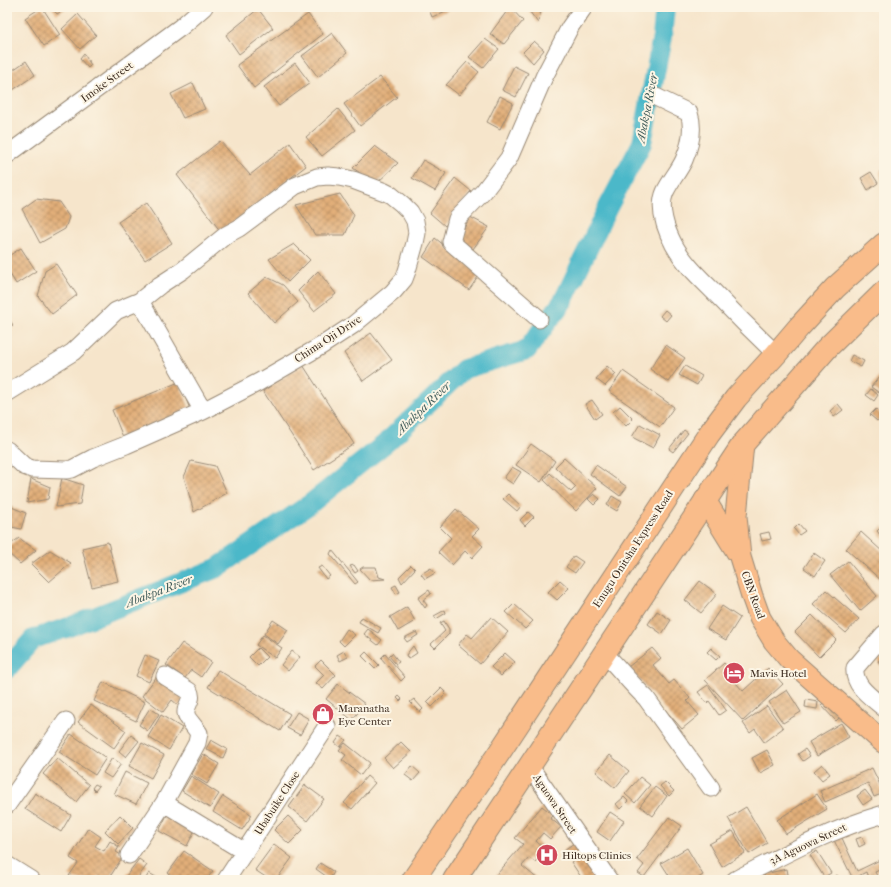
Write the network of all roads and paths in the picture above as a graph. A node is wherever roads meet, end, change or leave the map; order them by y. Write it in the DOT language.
graph roads {
  1 [pos="204,7"];
  2 [pos="584,7"];
  3 [pos="656,97"];
  4 [pos="7,154"];
  5 [pos="884,244"];
  6 [pos="884,292"];
  7 [pos="140,302"];
  8 [pos="539,319"];
  9 [pos="776,354"];
  10 [pos="7,394"];
  11 [pos="203,412"];
  12 [pos="743,444"];
  13 [pos="7,450"];
  14 [pos="705,500"];
  15 [pos="740,557"];
  16 [pos="884,634"];
  17 [pos="605,654"];
  18 [pos="166,676"];
  19 [pos="884,708"];
  20 [pos="66,721"];
  21 [pos="327,726"];
  22 [pos="884,742"];
  23 [pos="530,767"];
  24 [pos="711,788"];
  25 [pos="164,803"];
  26 [pos="7,805"];
  27 [pos="884,814"];
  28 [pos="245,852"];
  29 [pos="129,854"];
  30 [pos="7,865"];
  31 [pos="31,880"];
  32 [pos="226,880"];
  33 [pos="413,880"];
  34 [pos="454,880"];
  35 [pos="609,880"];
  36 [pos="734,880"];
  1 -- 4 [label="street, Imoke Street"];
  2 -- 8 [label="street"];
  3 -- 9 [label="street"];
  5 -- 9 [label="highway, Enugu Onitsha Express Road"];
  6 -- 12 [label="highway"];
  7 -- 10 [label="street, Chima Oji Drive"];
  7 -- 11 [label="street"];
  7 -- 11 [label="street, Chima Oji Drive"];
  9 -- 33 [label="highway, Enugu Onitsha Express Road"];
  11 -- 13 [label="street, Chima Oji Drive"];
  12 -- 14 [label="highway"];
  12 -- 15 [label="main road, CBN Road"];
  14 -- 15 [label="main road"];
  14 -- 17 [label="highway"];
  15 -- 22 [label="main road, CBN Road"];
  16 -- 19 [label="street"];
  17 -- 23 [label="highway"];
  17 -- 24 [label="street"];
  18 -- 25 [label="street"];
  20 -- 26 [label="street"];
  21 -- 28 [label="street, Ubabuike Close"];
  23 -- 34 [label="highway"];
  23 -- 35 [label="street, Aguowa Street"];
  25 -- 28 [label="street"];
  25 -- 29 [label="street"];
  27 -- 36 [label="street, 3A Aguowa Street"];
  28 -- 32 [label="street, Ubabuike Close"];
  30 -- 31 [label="street"];
}
